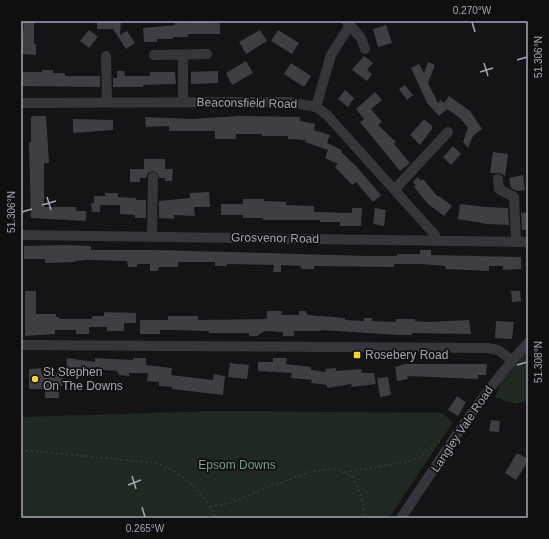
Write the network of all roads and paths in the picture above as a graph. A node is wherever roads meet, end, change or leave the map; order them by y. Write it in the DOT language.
graph roads {
  1 [pos="348,23"];
  2 [pos="365,49"];
  3 [pos="207,54"];
  4 [pos="154,55"];
  5 [pos="183,55"];
  6 [pos="106,56"];
  7 [pos="21,103"];
  8 [pos="107,103"];
  9 [pos="183,103"];
  10 [pos="316,107"];
  11 [pos="448,132"];
  12 [pos="153,177"];
  13 [pos="498,179"];
  14 [pos="395,189"];
  15 [pos="21,235"];
  16 [pos="152,236"];
  17 [pos="434,241"];
  18 [pos="516,242"];
  19 [pos="528,242"];
  20 [pos="528,343"];
  21 [pos="21,345"];
  22 [pos="512,360"];
  23 [pos="449,445"];
  24 [pos="21,450"];
  25 [pos="344,472"];
  26 [pos="210,507"];
  27 [pos="216,518"];
  28 [pos="365,518"];
  29 [pos="401,518"];
  1 -- 2 [label="street"];
  1 -- 10 [label="street"];
  3 -- 5 [label="street"];
  4 -- 5 [label="street"];
  5 -- 9 [label="street"];
  6 -- 8 [label="street"];
  7 -- 8 [label="street, Beaconsfield Road"];
  8 -- 9 [label="street, Beaconsfield Road"];
  9 -- 10 [label="street, Beaconsfield Road"];
  10 -- 14 [label="street, Beaconsfield Road"];
  11 -- 14 [label="street"];
  12 -- 16 [label="street"];
  13 -- 18 [label="street"];
  14 -- 17 [label="street, Beaconsfield Road"];
  15 -- 16 [label="street, Grosvenor Road"];
  16 -- 17 [label="street, Grosvenor Road"];
  17 -- 18 [label="street, Grosvenor Road"];
  18 -- 19 [label="street, Grosvenor Road"];
  20 -- 22 [label="street, Langley Vale Road"];
  21 -- 22 [label="street"];
  22 -- 23 [label="street, Langley Vale Road"];
  23 -- 25 [label="path"];
  23 -- 29 [label="street, Langley Vale Road"];
  24 -- 26 [label="path"];
  25 -- 26 [label="path"];
  25 -- 28 [label="path"];
  26 -- 27 [label="path"];
}
